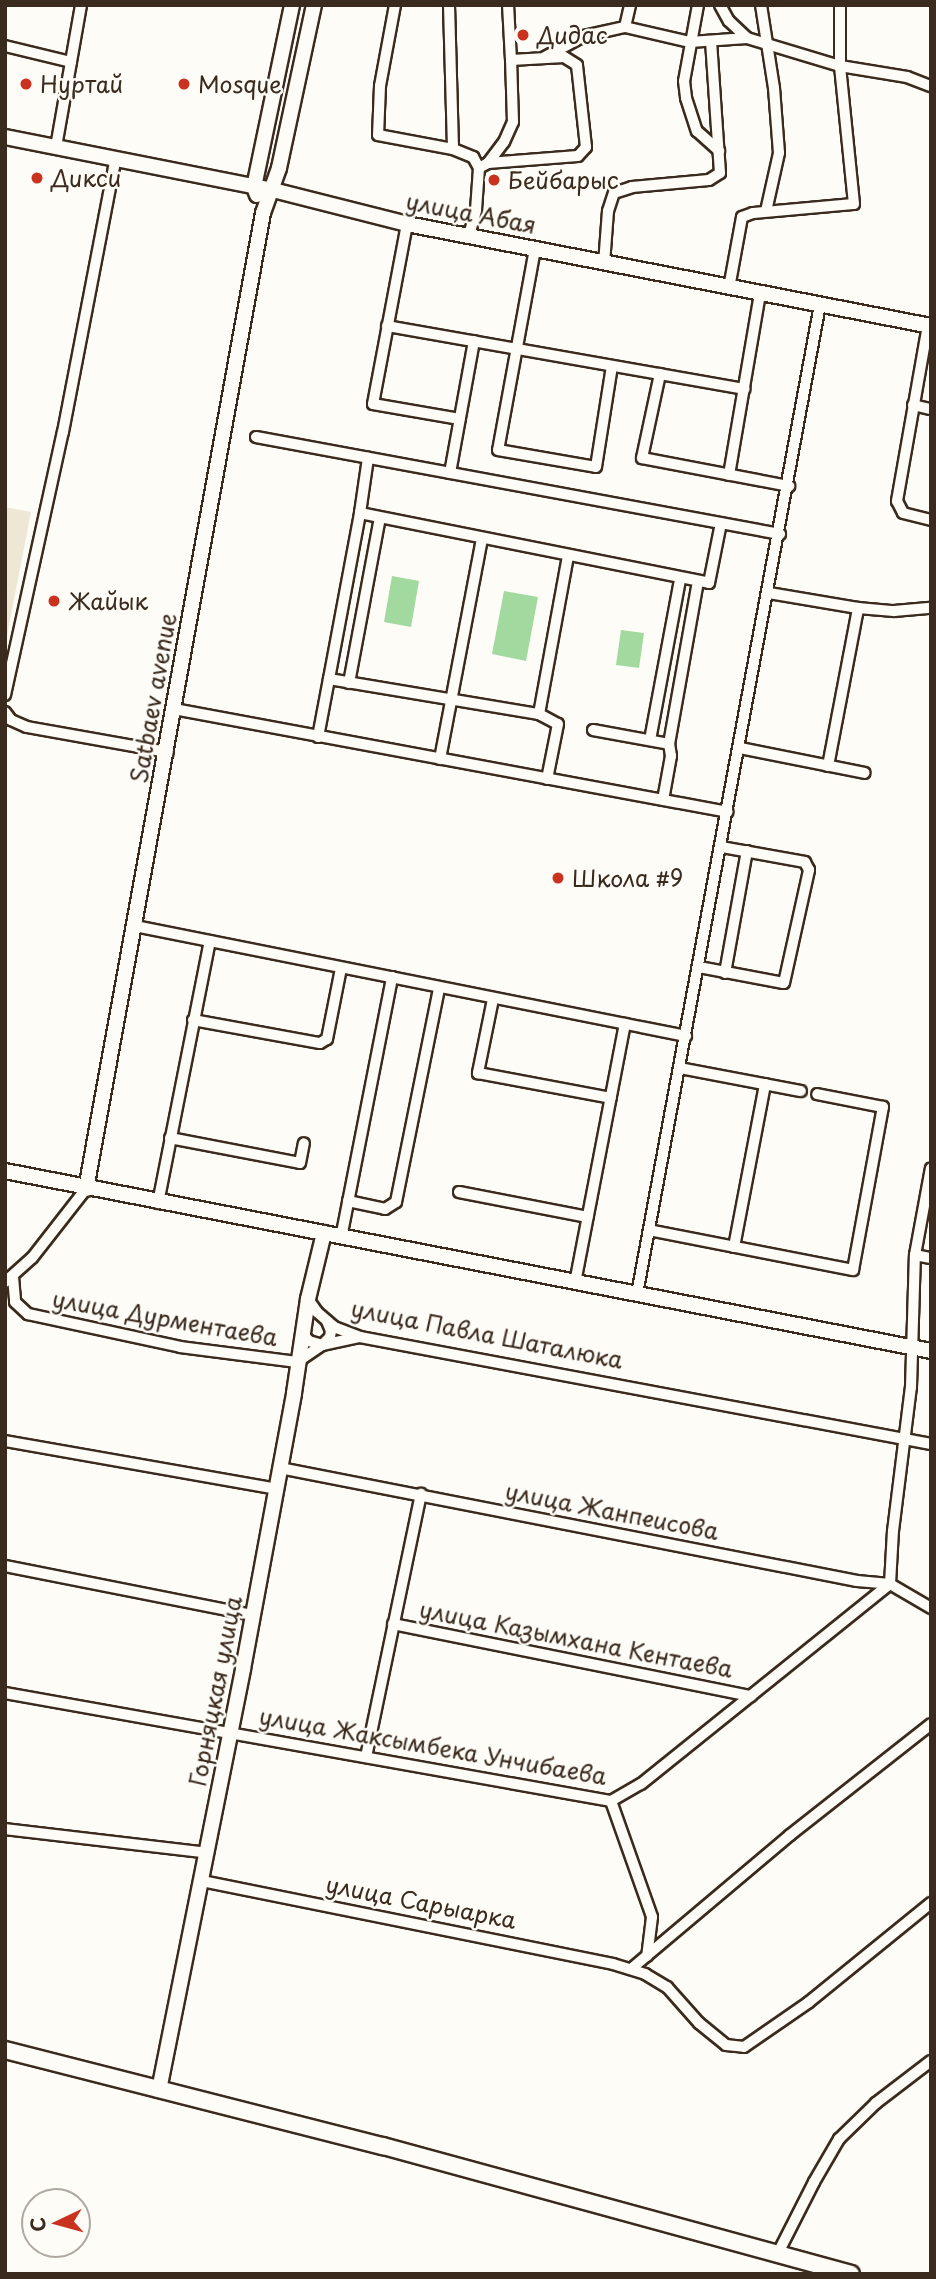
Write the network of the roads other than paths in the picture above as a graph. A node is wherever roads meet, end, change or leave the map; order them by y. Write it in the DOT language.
graph roads {
  1 [pos="81,5"];
  2 [pos="292,5"];
  3 [pos="314,5"];
  4 [pos="395,5"];
  5 [pos="449,5"];
  6 [pos="508,5"];
  7 [pos="630,5"];
  8 [pos="698,5"];
  9 [pos="720,5"];
  10 [pos="761,5"];
  11 [pos="840,5"];
  12 [pos="625,27"];
  13 [pos="747,38"];
  14 [pos="711,41"];
  15 [pos="690,42"];
  16 [pos="765,44"];
  17 [pos="5,46"];
  18 [pos="545,57"];
  19 [pos="511,60"];
  20 [pos="71,62"];
  21 [pos="840,66"];
  22 [pos="931,86"];
  23 [pos="5,137"];
  24 [pos="56,147"];
  25 [pos="453,149"];
  26 [pos="719,151"];
  27 [pos="116,158"];
  28 [pos="483,166"];
  29 [pos="254,187"];
  30 [pos="273,190"];
  31 [pos="766,211"];
  32 [pos="263,213"];
  33 [pos="407,224"];
  34 [pos="468,235"];
  35 [pos="536,249"];
  36 [pos="604,264"];
  37 [pos="729,288"];
  38 [pos="760,294"];
  39 [pos="820,305"];
  40 [pos="387,326"];
  41 [pos="929,326"];
  42 [pos="474,341"];
  43 [pos="518,349"];
  44 [pos="612,366"];
  45 [pos="660,374"];
  46 [pos="744,389"];
  47 [pos="914,405"];
  48 [pos="931,409"];
  49 [pos="460,419"];
  50 [pos="256,437"];
  51 [pos="368,458"];
  52 [pos="450,473"];
  53 [pos="729,475"];
  54 [pos="789,485"];
  55 [pos="360,513"];
  56 [pos="380,518"];
  57 [pos="931,520"];
  58 [pos="721,523"];
  59 [pos="780,534"];
  60 [pos="482,539"];
  61 [pos="568,556"];
  62 [pos="680,579"];
  63 [pos="698,582"];
  64 [pos="769,593"];
  65 [pos="859,608"];
  66 [pos="931,608"];
  67 [pos="329,679"];
  68 [pos="349,683"];
  69 [pos="5,695"];
  70 [pos="454,698"];
  71 [pos="174,709"];
  72 [pos="5,712"];
  73 [pos="539,714"];
  74 [pos="593,730"];
  75 [pos="318,737"];
  76 [pos="650,740"];
  77 [pos="669,744"];
  78 [pos="740,748"];
  79 [pos="168,752"];
  80 [pos="440,759"];
  81 [pos="828,766"];
  82 [pos="865,773"];
  83 [pos="547,779"];
  84 [pos="663,800"];
  85 [pos="728,812"];
  86 [pos="722,847"];
  87 [pos="747,851"];
  88 [pos="135,926"];
  89 [pos="210,941"];
  90 [pos="699,967"];
  91 [pos="341,968"];
  92 [pos="725,972"];
  93 [pos="392,977"];
  94 [pos="439,988"];
  95 [pos="493,999"];
  96 [pos="193,1020"];
  97 [pos="625,1024"];
  98 [pos="686,1035"];
  99 [pos="680,1068"];
  100 [pos="765,1084"];
  101 [pos="801,1091"];
  102 [pos="817,1094"];
  103 [pos="611,1098"];
  104 [pos="170,1138"];
  105 [pos="304,1143"];
  106 [pos="931,1168"];
  107 [pos="5,1171"];
  108 [pos="86,1189"];
  109 [pos="459,1192"];
  110 [pos="348,1201"];
  111 [pos="158,1203"];
  112 [pos="588,1217"];
  113 [pos="649,1230"];
  114 [pos="324,1233"];
  115 [pos="341,1238"];
  116 [pos="734,1247"];
  117 [pos="915,1255"];
  118 [pos="931,1258"];
  119 [pos="9,1279"];
  120 [pos="575,1283"];
  121 [pos="637,1294"];
  122 [pos="308,1299"];
  123 [pos="327,1320"];
  124 [pos="303,1327"];
  125 [pos="360,1337"];
  126 [pos="322,1345"];
  127 [pos="912,1348"];
  128 [pos="931,1351"];
  129 [pos="297,1362"];
  130 [pos="906,1439"];
  131 [pos="5,1441"];
  132 [pos="931,1444"];
  133 [pos="280,1468"];
  134 [pos="277,1489"];
  135 [pos="421,1494"];
  136 [pos="5,1566"];
  137 [pos="890,1584"];
  138 [pos="931,1608"];
  139 [pos="253,1615"];
  140 [pos="393,1624"];
  141 [pos="5,1693"];
  142 [pos="751,1696"];
  143 [pos="931,1724"];
  144 [pos="231,1732"];
  145 [pos="366,1757"];
  146 [pos="611,1801"];
  147 [pos="5,1829"];
  148 [pos="208,1853"];
  149 [pos="202,1881"];
  150 [pos="931,1903"];
  151 [pos="647,1956"];
  152 [pos="631,1969"];
  153 [pos="5,2050"];
  154 [pos="931,2062"];
  155 [pos="159,2090"];
  156 [pos="778,2253"];
  157 [pos="851,2274"];
  1 -- 20 [label="street"];
  2 -- 29 [label="street"];
  3 -- 30 [label="street, Satbaev avenue"];
  4 -- 25 [label="street"];
  5 -- 25 [label="street"];
  6 -- 19 [label="street"];
  7 -- 12 [label="street"];
  8 -- 15 [label="street"];
  9 -- 13 [label="street"];
  10 -- 16 [label="street"];
  11 -- 21 [label="street"];
  12 -- 15 [label="street"];
  12 -- 18 [label="street"];
  13 -- 14 [label="street"];
  13 -- 16 [label="street"];
  14 -- 15 [label="street"];
  14 -- 26 [label="street"];
  15 -- 26 [label="street"];
  16 -- 21 [label="street"];
  16 -- 31 [label="street"];
  17 -- 20 [label="street"];
  18 -- 19 [label="street"];
  18 -- 28 [label="street"];
  19 -- 28 [label="street"];
  20 -- 24 [label="street"];
  21 -- 22 [label="street"];
  21 -- 31 [label="street"];
  23 -- 24 [label="street, улица Абая"];
  24 -- 27 [label="street, улица Абая"];
  25 -- 28 [label="street"];
  26 -- 36 [label="street"];
  27 -- 29 [label="street, улица Абая"];
  27 -- 69 [label="street"];
  28 -- 34 [label="street"];
  29 -- 30 [label="street, улица Абая"];
  29 -- 32 [label="street"];
  30 -- 32 [label="street, Satbaev avenue"];
  30 -- 33 [label="street, улица Абая"];
  31 -- 37 [label="street"];
  32 -- 71 [label="street, Satbaev avenue"];
  33 -- 34 [label="street, улица Абая"];
  33 -- 40 [label="street"];
  34 -- 35 [label="street, улица Абая"];
  35 -- 36 [label="street, улица Абая"];
  35 -- 43 [label="street"];
  36 -- 37 [label="street, улица Абая"];
  37 -- 38 [label="street, улица Абая"];
  38 -- 39 [label="street, улица Абая"];
  38 -- 46 [label="street"];
  39 -- 41 [label="street, улица Абая"];
  39 -- 54 [label="street"];
  40 -- 42 [label="street"];
  40 -- 49 [label="street"];
  41 -- 47 [label="street"];
  42 -- 43 [label="street"];
  42 -- 49 [label="street"];
  43 -- 44 [label="street"];
  43 -- 44 [label="street"];
  44 -- 45 [label="street"];
  45 -- 46 [label="street"];
  45 -- 53 [label="street"];
  46 -- 53 [label="street"];
  47 -- 48 [label="street"];
  47 -- 57 [label="street"];
  49 -- 52 [label="street"];
  50 -- 51 [label="street"];
  51 -- 52 [label="street"];
  51 -- 55 [label="street"];
  52 -- 58 [label="street"];
  53 -- 54 [label="street"];
  54 -- 59 [label="street"];
  55 -- 56 [label="street"];
  55 -- 67 [label="street"];
  56 -- 60 [label="street"];
  56 -- 68 [label="street"];
  58 -- 59 [label="street"];
  58 -- 63 [label="street"];
  59 -- 64 [label="street"];
  60 -- 61 [label="street"];
  60 -- 70 [label="street"];
  61 -- 62 [label="street"];
  61 -- 73 [label="street"];
  62 -- 63 [label="street"];
  62 -- 76 [label="street"];
  63 -- 77 [label="street"];
  64 -- 65 [label="street"];
  64 -- 78 [label="street"];
  65 -- 66 [label="street"];
  65 -- 81 [label="street"];
  67 -- 68 [label="street"];
  67 -- 75 [label="street"];
  68 -- 70 [label="street"];
  70 -- 73 [label="street"];
  70 -- 80 [label="street"];
  71 -- 75 [label="street"];
  71 -- 79 [label="street, Satbaev avenue"];
  72 -- 79 [label="street"];
  73 -- 83 [label="street"];
  74 -- 76 [label="street"];
  75 -- 80 [label="street"];
  76 -- 77 [label="street"];
  77 -- 84 [label="street"];
  78 -- 81 [label="street"];
  78 -- 85 [label="street"];
  79 -- 88 [label="street, Satbaev avenue"];
  80 -- 83 [label="street"];
  81 -- 82 [label="street"];
  83 -- 84 [label="street"];
  84 -- 85 [label="street"];
  85 -- 86 [label="street"];
  86 -- 87 [label="street"];
  86 -- 90 [label="street"];
  87 -- 92 [label="street"];
  87 -- 92 [label="street"];
  88 -- 89 [label="street"];
  88 -- 108 [label="street, Satbaev avenue"];
  89 -- 91 [label="street"];
  89 -- 96 [label="street"];
  90 -- 92 [label="street"];
  90 -- 98 [label="street"];
  91 -- 93 [label="street"];
  91 -- 96 [label="street"];
  93 -- 94 [label="street"];
  93 -- 110 [label="street"];
  94 -- 95 [label="street"];
  94 -- 110 [label="street"];
  95 -- 97 [label="street"];
  95 -- 103 [label="street"];
  96 -- 104 [label="street"];
  97 -- 98 [label="street"];
  97 -- 103 [label="street"];
  98 -- 99 [label="street"];
  99 -- 100 [label="street"];
  99 -- 113 [label="street"];
  100 -- 101 [label="street"];
  100 -- 116 [label="street"];
  102 -- 116 [label="street"];
  103 -- 112 [label="street"];
  104 -- 105 [label="street"];
  104 -- 111 [label="street"];
  106 -- 117 [label="street"];
  107 -- 108 [label="street"];
  108 -- 111 [label="street"];
  108 -- 119 [label="street"];
  109 -- 112 [label="street"];
  110 -- 115 [label="street"];
  111 -- 114 [label="street"];
  112 -- 120 [label="street"];
  113 -- 116 [label="street"];
  113 -- 121 [label="street"];
  114 -- 115 [label="street"];
  114 -- 122 [label="street"];
  115 -- 120 [label="street"];
  117 -- 118 [label="street"];
  117 -- 127 [label="street"];
  119 -- 129 [label="street, улица Дурментаева"];
  120 -- 121 [label="street"];
  121 -- 127 [label="street"];
  122 -- 123 [label="street, улица Павла Шаталюка"];
  122 -- 124 [label="street, Горняцкая улица"];
  123 -- 124 [label="street"];
  123 -- 125 [label="street, улица Павла Шаталюка"];
  123 -- 126 [label="street"];
  124 -- 126 [label="street"];
  124 -- 129 [label="street, Горняцкая улица"];
  125 -- 126 [label="street"];
  125 -- 130 [label="street, улица Павла Шаталюка"];
  126 -- 129 [label="street"];
  127 -- 128 [label="street"];
  127 -- 130 [label="street"];
  129 -- 133 [label="street, Горняцкая улица"];
  130 -- 132 [label="street, улица Павла Шаталюка"];
  130 -- 137 [label="street"];
  131 -- 134 [label="street"];
  133 -- 134 [label="street, Горняцкая улица"];
  133 -- 135 [label="street, улица Жанпеисова"];
  134 -- 139 [label="street, Горняцкая улица"];
  135 -- 137 [label="street, улица Жанпеисова"];
  135 -- 140 [label="street"];
  136 -- 139 [label="street"];
  137 -- 138 [label="street, улица Жанпеисова"];
  137 -- 142 [label="street, улица Жаксымбека Унчибаева"];
  139 -- 144 [label="street, Горняцкая улица"];
  140 -- 142 [label="street, улица Казымхана Кентаева"];
  140 -- 145 [label="street"];
  141 -- 144 [label="street, улица Жаксымбека Унчибаева"];
  142 -- 146 [label="street, улица Жаксымбека Унчибаева"];
  143 -- 151 [label="street"];
  144 -- 145 [label="street, улица Жаксымбека Унчибаева"];
  144 -- 148 [label="street, Горняцкая улица"];
  145 -- 146 [label="street, улица Жаксымбека Унчибаева"];
  146 -- 151 [label="street"];
  147 -- 148 [label="street"];
  148 -- 149 [label="street, Горняцкая улица"];
  149 -- 152 [label="street, улица Сарыарка"];
  149 -- 155 [label="street, Горняцкая улица"];
  150 -- 152 [label="street, улица Сарыарка"];
  151 -- 152 [label="street"];
  153 -- 155 [label="main road"];
  154 -- 156 [label="street"];
  155 -- 156 [label="main road"];
  156 -- 157 [label="main road"];
}
